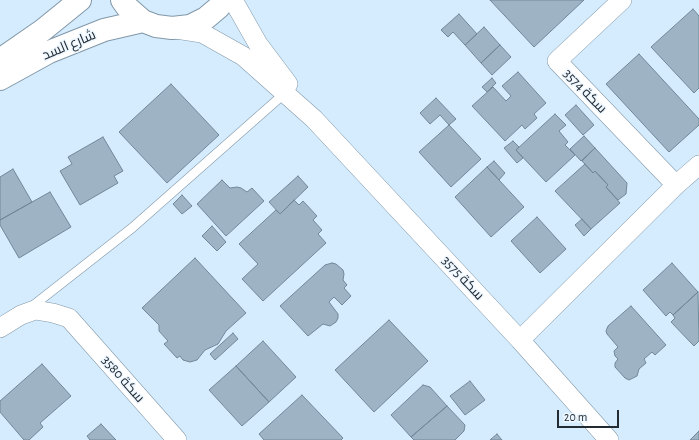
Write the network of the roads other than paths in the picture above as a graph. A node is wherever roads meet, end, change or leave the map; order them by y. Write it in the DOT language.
graph roads {
  1 [pos="80,0"];
  2 [pos="122,0"];
  3 [pos="224,0"];
  4 [pos="233,0"];
  5 [pos="622,0"];
  6 [pos="142,22"];
  7 [pos="172,28"];
  8 [pos="0,60"];
  9 [pos="0,79"];
  10 [pos="285,93"];
  11 [pos="314,119"];
  12 [pos="699,165"];
  13 [pos="676,185"];
  14 [pos="22,315"];
  15 [pos="0,328"];
  16 [pos="520,340"];
  17 [pos="177,440"];
  18 [pos="609,440"];
  1 -- 8 [label="street, شارع السد"];
  2 -- 6 [label="street"];
  3 -- 7 [label="street"];
  4 -- 11 [label="street, سكة 3575"];
  5 -- 13 [label="street, سكة 3574"];
  6 -- 7 [label="street"];
  6 -- 9 [label="street, شارع السد"];
  7 -- 10 [label="street, سكة 3575"];
  10 -- 11 [label="street, سكة 3575"];
  10 -- 14 [label="lane"];
  11 -- 16 [label="street, سكة 3575"];
  12 -- 13 [label="street"];
  13 -- 16 [label="street"];
  14 -- 15 [label="street"];
  14 -- 17 [label="street, سكة 3580"];
  16 -- 18 [label="street, سكة 3575"];
}
